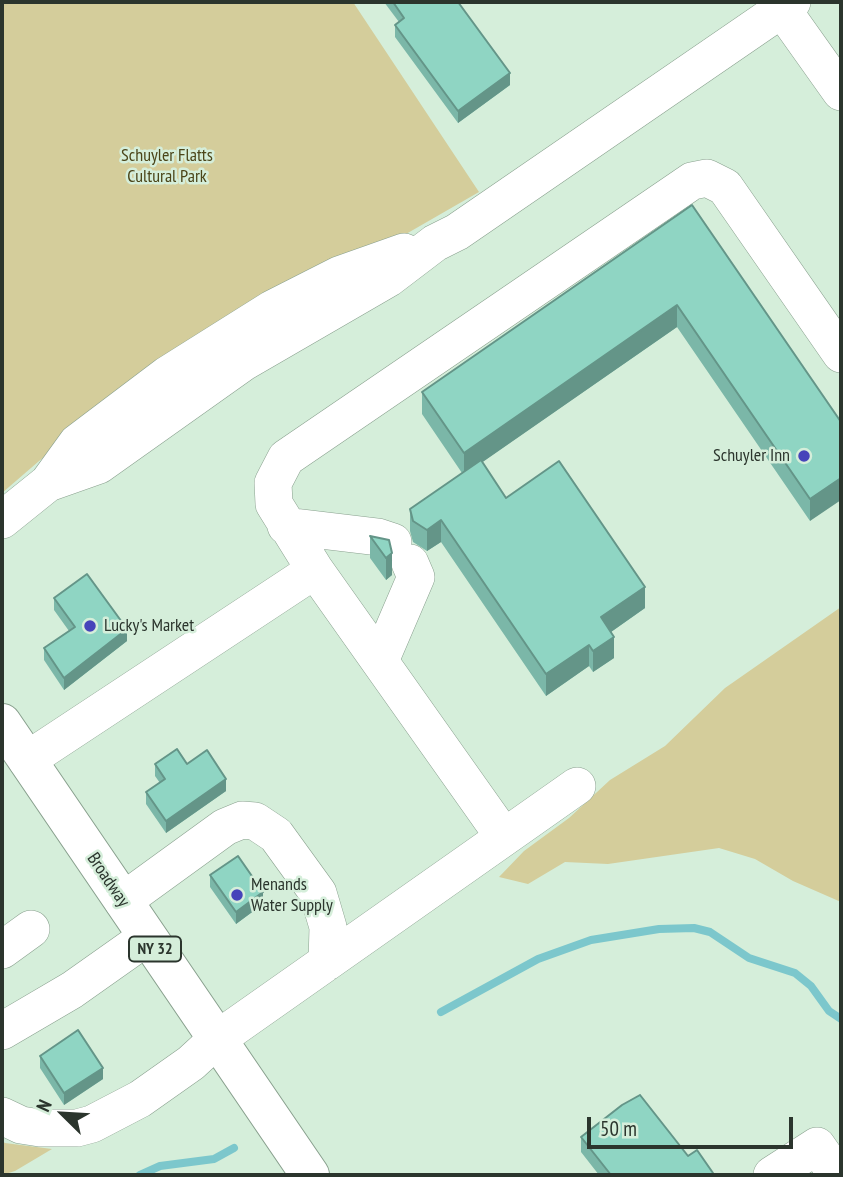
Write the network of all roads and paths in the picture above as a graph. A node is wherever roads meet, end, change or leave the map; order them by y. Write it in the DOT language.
graph roads {
  1 [pos="787,5"];
  2 [pos="841,92"];
  3 [pos="841,354"];
  4 [pos="2,520"];
  5 [pos="286,526"];
  6 [pos="315,569"];
  7 [pos="380,661"];
  8 [pos="2,723"];
  9 [pos="27,760"];
  10 [pos="578,786"];
  11 [pos="504,837"];
  12 [pos="123,901"];
  13 [pos="32,929"];
  14 [pos="147,937"];
  15 [pos="2,950"];
  16 [pos="327,962"];
  17 [pos="2,1031"];
  18 [pos="216,1040"];
  19 [pos="2,1116"];
  20 [pos="832,1152"];
  21 [pos="300,1172"];
  22 [pos="772,1175"];
  1 -- 2 [label="lane"];
  1 -- 4 [label="lane"];
  3 -- 5 [label="lane"];
  5 -- 6 [label="lane"];
  5 -- 7 [label="lane"];
  6 -- 7 [label="lane"];
  6 -- 9 [label="lane"];
  7 -- 11 [label="lane"];
  8 -- 9 [label="main road, Broadway / NY 32"];
  9 -- 12 [label="main road, Broadway / NY 32"];
  10 -- 11 [label="lane"];
  11 -- 16 [label="lane"];
  12 -- 14 [label="main road, Broadway / NY 32"];
  12 -- 16 [label="lane"];
  13 -- 15 [label="lane"];
  14 -- 17 [label="lane"];
  14 -- 18 [label="main road, Broadway / NY 32"];
  16 -- 18 [label="lane"];
  18 -- 19 [label="lane"];
  18 -- 21 [label="main road, Broadway / NY 32"];
  20 -- 22 [label="lane"];
}
